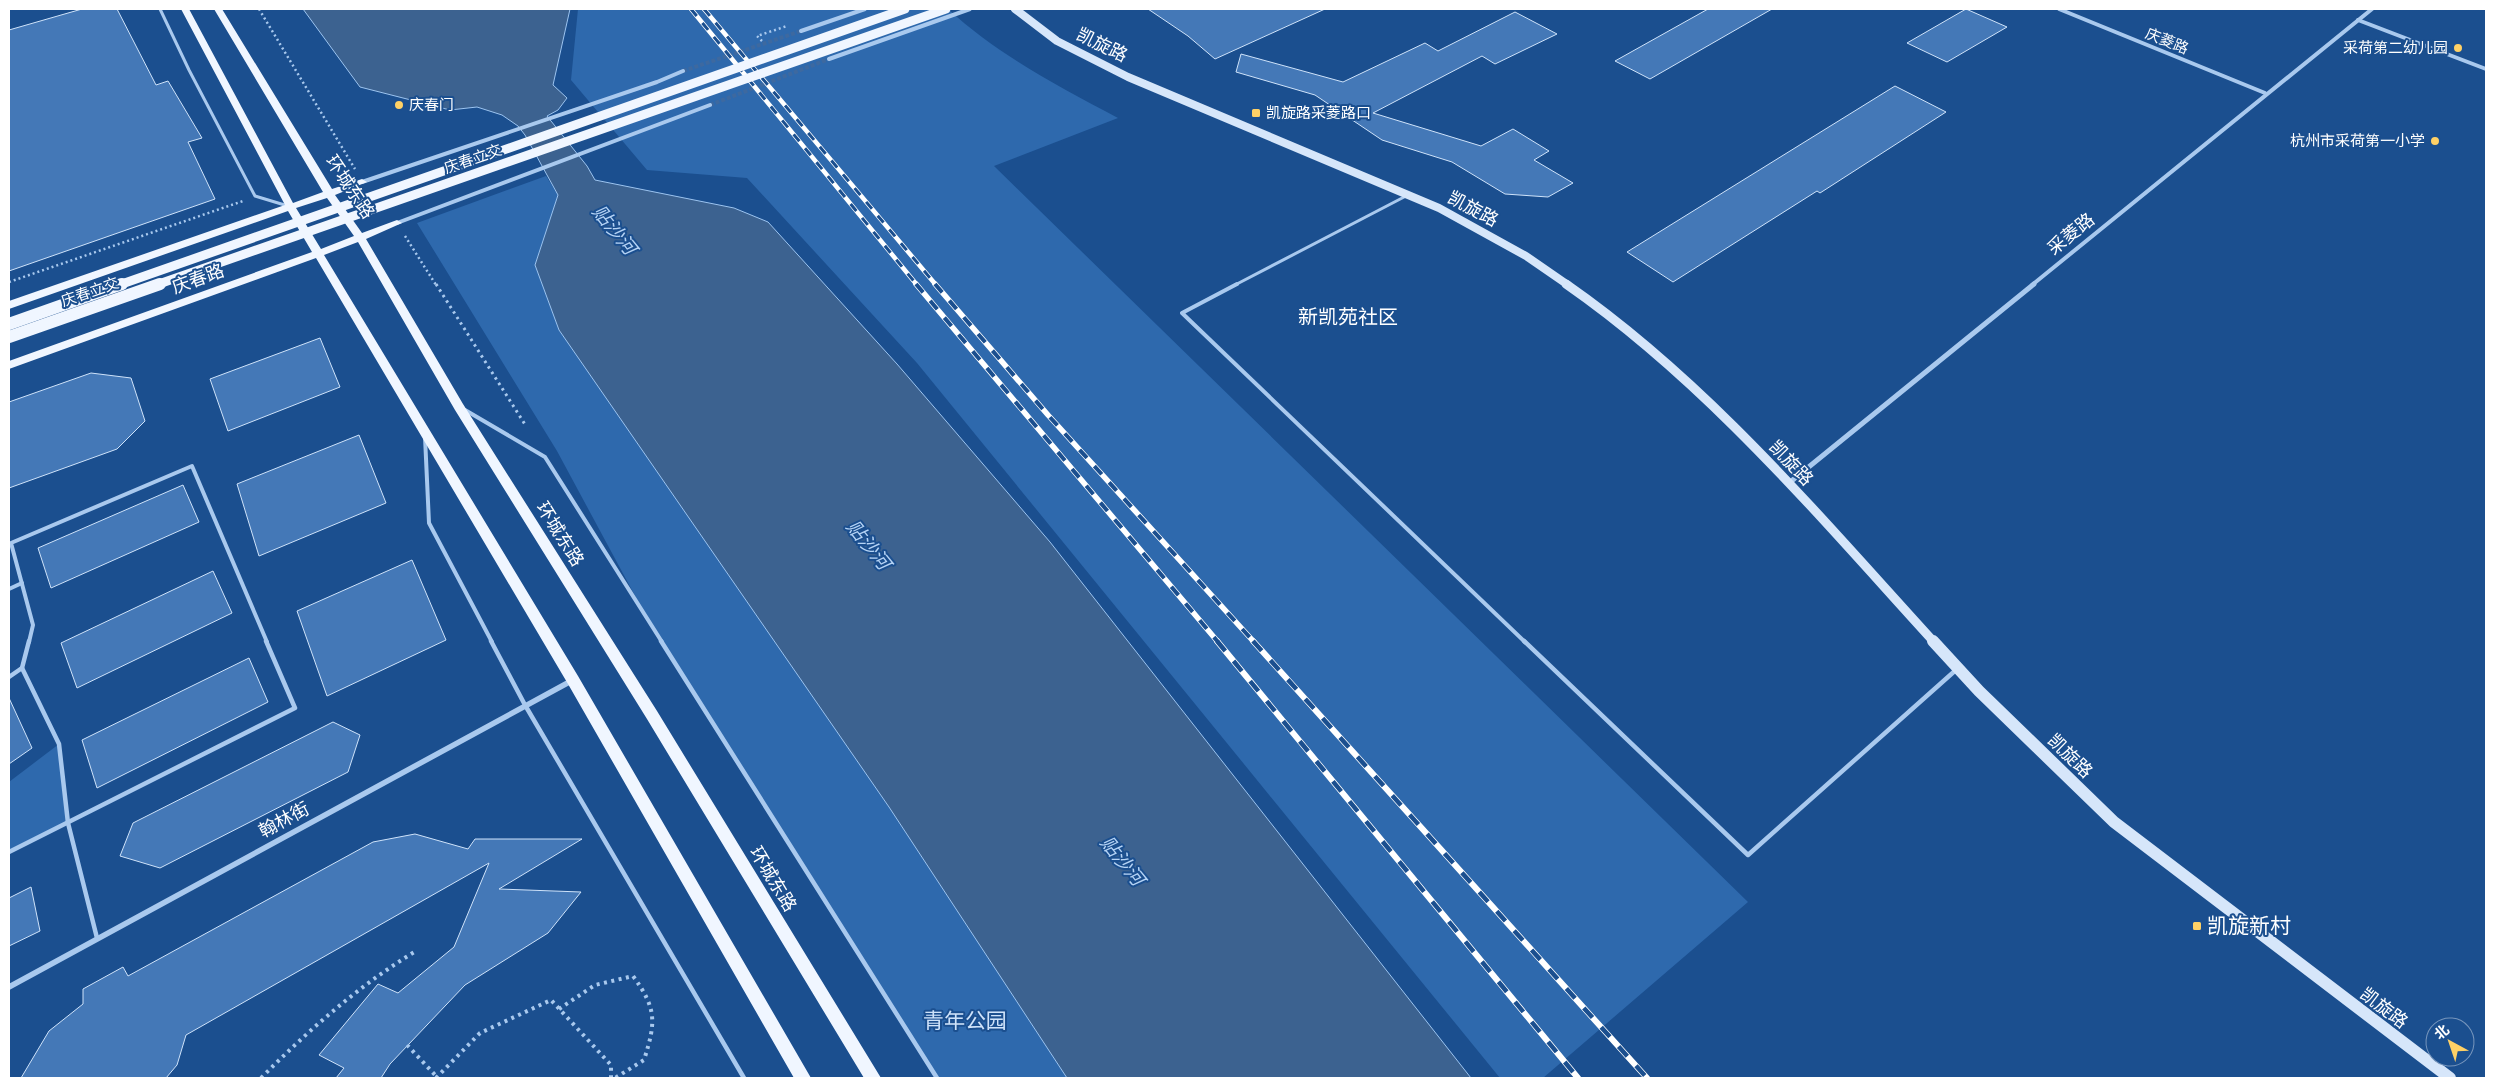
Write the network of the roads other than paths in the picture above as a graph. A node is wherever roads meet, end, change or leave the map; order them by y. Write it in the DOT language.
graph roads {
  1 [pos="160,9"];
  2 [pos="185,9"];
  3 [pos="218,9"];
  4 [pos="865,9"];
  5 [pos="905,9"];
  6 [pos="946,9"];
  7 [pos="970,9"];
  8 [pos="1015,9"];
  9 [pos="2059,9"];
  10 [pos="2372,9"];
  11 [pos="2358,20"];
  12 [pos="801,31"];
  13 [pos="829,59"];
  14 [pos="2486,69"];
  15 [pos="683,71"];
  16 [pos="2265,93"];
  17 [pos="710,105"];
  18 [pos="362,182"];
  19 [pos="329,192"];
  20 [pos="1408,194"];
  21 [pos="290,206"];
  22 [pos="397,224"];
  23 [pos="361,238"];
  24 [pos="319,252"];
  25 [pos="9,305"];
  26 [pos="9,324"];
  27 [pos="9,337"];
  28 [pos="9,365"];
  29 [pos="458,407"];
  30 [pos="424,427"];
  31 [pos="1789,483"];
  32 [pos="22,583"];
  33 [pos="9,589"];
  34 [pos="22,668"];
  35 [pos="1958,668"];
  36 [pos="9,677"];
  37 [pos="573,680"];
  38 [pos="525,706"];
  39 [pos="68,823"];
  40 [pos="9,852"];
  41 [pos="97,938"];
  42 [pos="9,987"];
  43 [pos="744,1078"];
  44 [pos="803,1078"];
  45 [pos="873,1078"];
  46 [pos="937,1078"];
  47 [pos="2450,1078"];
  1 -- 21 [label="lane"];
  2 -- 21 [label="main road"];
  3 -- 19 [label="main road, 环城东路"];
  4 -- 12 [label="street"];
  5 -- 26 [label="main road, 庆春立交, bridge"];
  6 -- 27 [label="main road, 庆春立交, bridge"];
  7 -- 13 [label="street"];
  8 -- 20 [label="main road, 凯旋路"];
  9 -- 16 [label="street, 庆菱路"];
  10 -- 11 [label="street, 采菱路"];
  11 -- 14 [label="street"];
  11 -- 16 [label="street, 采菱路"];
  15 -- 18 [label="street"];
  16 -- 31 [label="street, 采菱路"];
  17 -- 22 [label="street"];
  18 -- 19 [label="main road"];
  19 -- 21 [label="main road"];
  19 -- 23 [label="main road, 环城东路"];
  20 -- 31 [label="main road, 凯旋路"];
  20 -- 35 [label="lane"];
  21 -- 24 [label="main road"];
  21 -- 25 [label="main road"];
  22 -- 23 [label="main road, 庆春路"];
  23 -- 24 [label="main road, 庆春路"];
  23 -- 29 [label="main road, 环城东路"];
  24 -- 28 [label="main road, 庆春路"];
  24 -- 30 [label="main road"];
  29 -- 45 [label="main road, 环城东路"];
  29 -- 46 [label="lane"];
  30 -- 37 [label="main road"];
  30 -- 38 [label="lane"];
  31 -- 35 [label="main road, 凯旋路"];
  32 -- 33 [label="lane"];
  32 -- 34 [label="lane"];
  32 -- 39 [label="lane"];
  34 -- 36 [label="lane"];
  34 -- 39 [label="lane"];
  35 -- 47 [label="main road, 凯旋路"];
  37 -- 38 [label="street, 翰林街"];
  37 -- 44 [label="main road"];
  38 -- 41 [label="street, 翰林街"];
  38 -- 43 [label="lane"];
  39 -- 40 [label="lane"];
  39 -- 41 [label="lane"];
  41 -- 42 [label="street, 翰林街"];
}
